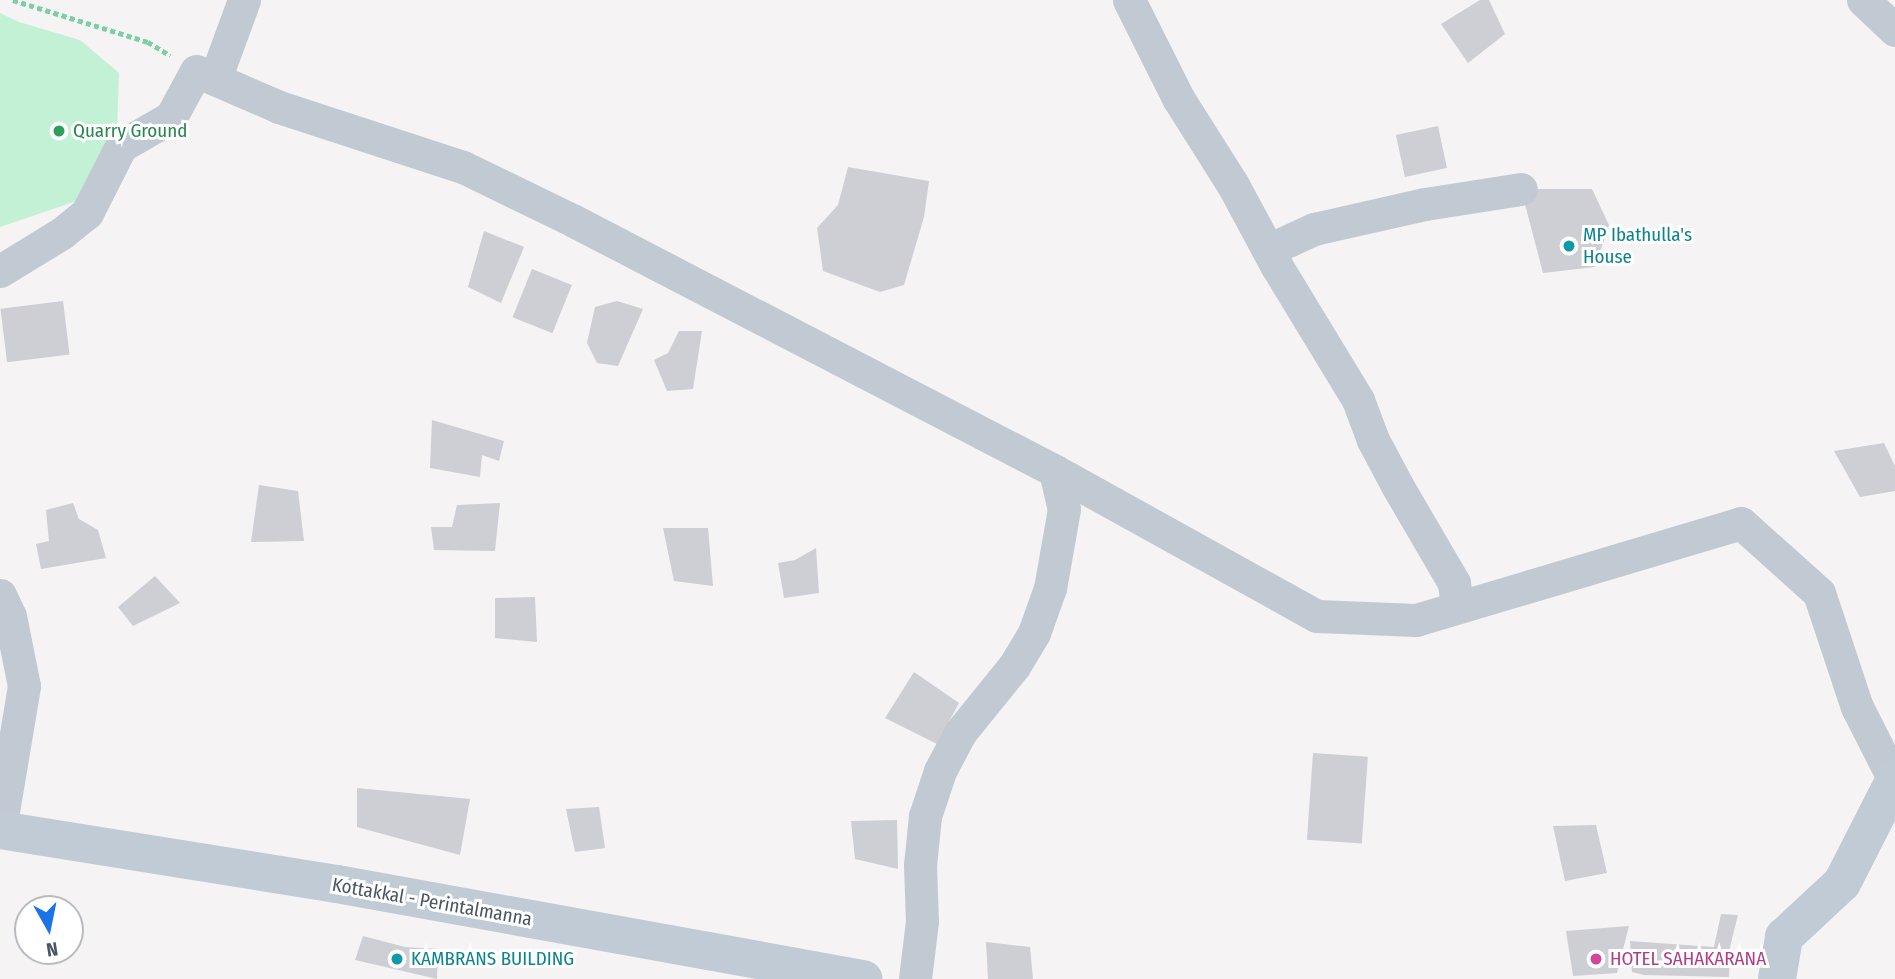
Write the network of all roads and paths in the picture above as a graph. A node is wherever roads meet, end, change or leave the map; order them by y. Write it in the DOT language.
graph roads {
  1 [pos="13,0"];
  2 [pos="244,0"];
  3 [pos="1129,0"];
  4 [pos="1864,0"];
  5 [pos="1895,30"];
  6 [pos="205,75"];
  7 [pos="1521,189"];
  8 [pos="1268,250"];
  9 [pos="0,271"];
  10 [pos="1055,471"];
  11 [pos="0,595"];
  12 [pos="1457,607"];
  13 [pos="1894,779"];
  14 [pos="0,830"];
  15 [pos="863,979"];
  16 [pos="915,979"];
  17 [pos="1777,979"];
  1 -- 6 [label="path"];
  2 -- 6 [label="street"];
  3 -- 8 [label="street"];
  4 -- 5 [label="street"];
  6 -- 9 [label="street"];
  6 -- 10 [label="street"];
  7 -- 8 [label="street"];
  8 -- 12 [label="street"];
  10 -- 12 [label="street"];
  10 -- 16 [label="street"];
  11 -- 14 [label="street"];
  12 -- 13 [label="street"];
  13 -- 17 [label="main road"];
  14 -- 15 [label="main road, Kottakkal - Perintalmanna"];
}
